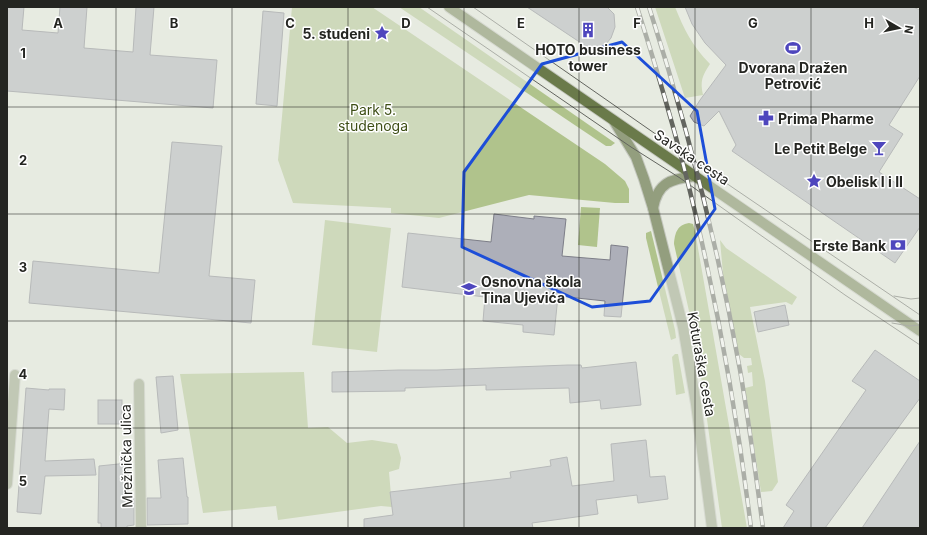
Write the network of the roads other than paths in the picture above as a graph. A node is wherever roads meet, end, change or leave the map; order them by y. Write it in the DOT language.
graph roads {
  1 [pos="449,7"];
  2 [pos="612,119"];
  3 [pos="695,176"];
  4 [pos="653,208"];
  5 [pos="920,331"];
  6 [pos="15,375"];
  7 [pos="139,384"];
  8 [pos="7,484"];
  9 [pos="141,528"];
  10 [pos="712,528"];
  1 -- 2 [label="main road, Savska cesta"];
  2 -- 3 [label="main road, Savska cesta"];
  2 -- 4 [label="street, Koturaška cesta"];
  3 -- 4 [label="street"];
  3 -- 5 [label="main road, Savska cesta"];
  4 -- 10 [label="street, Koturaška cesta"];
  6 -- 8 [label="street"];
  7 -- 9 [label="street, Mrežnička ulica"];
}
